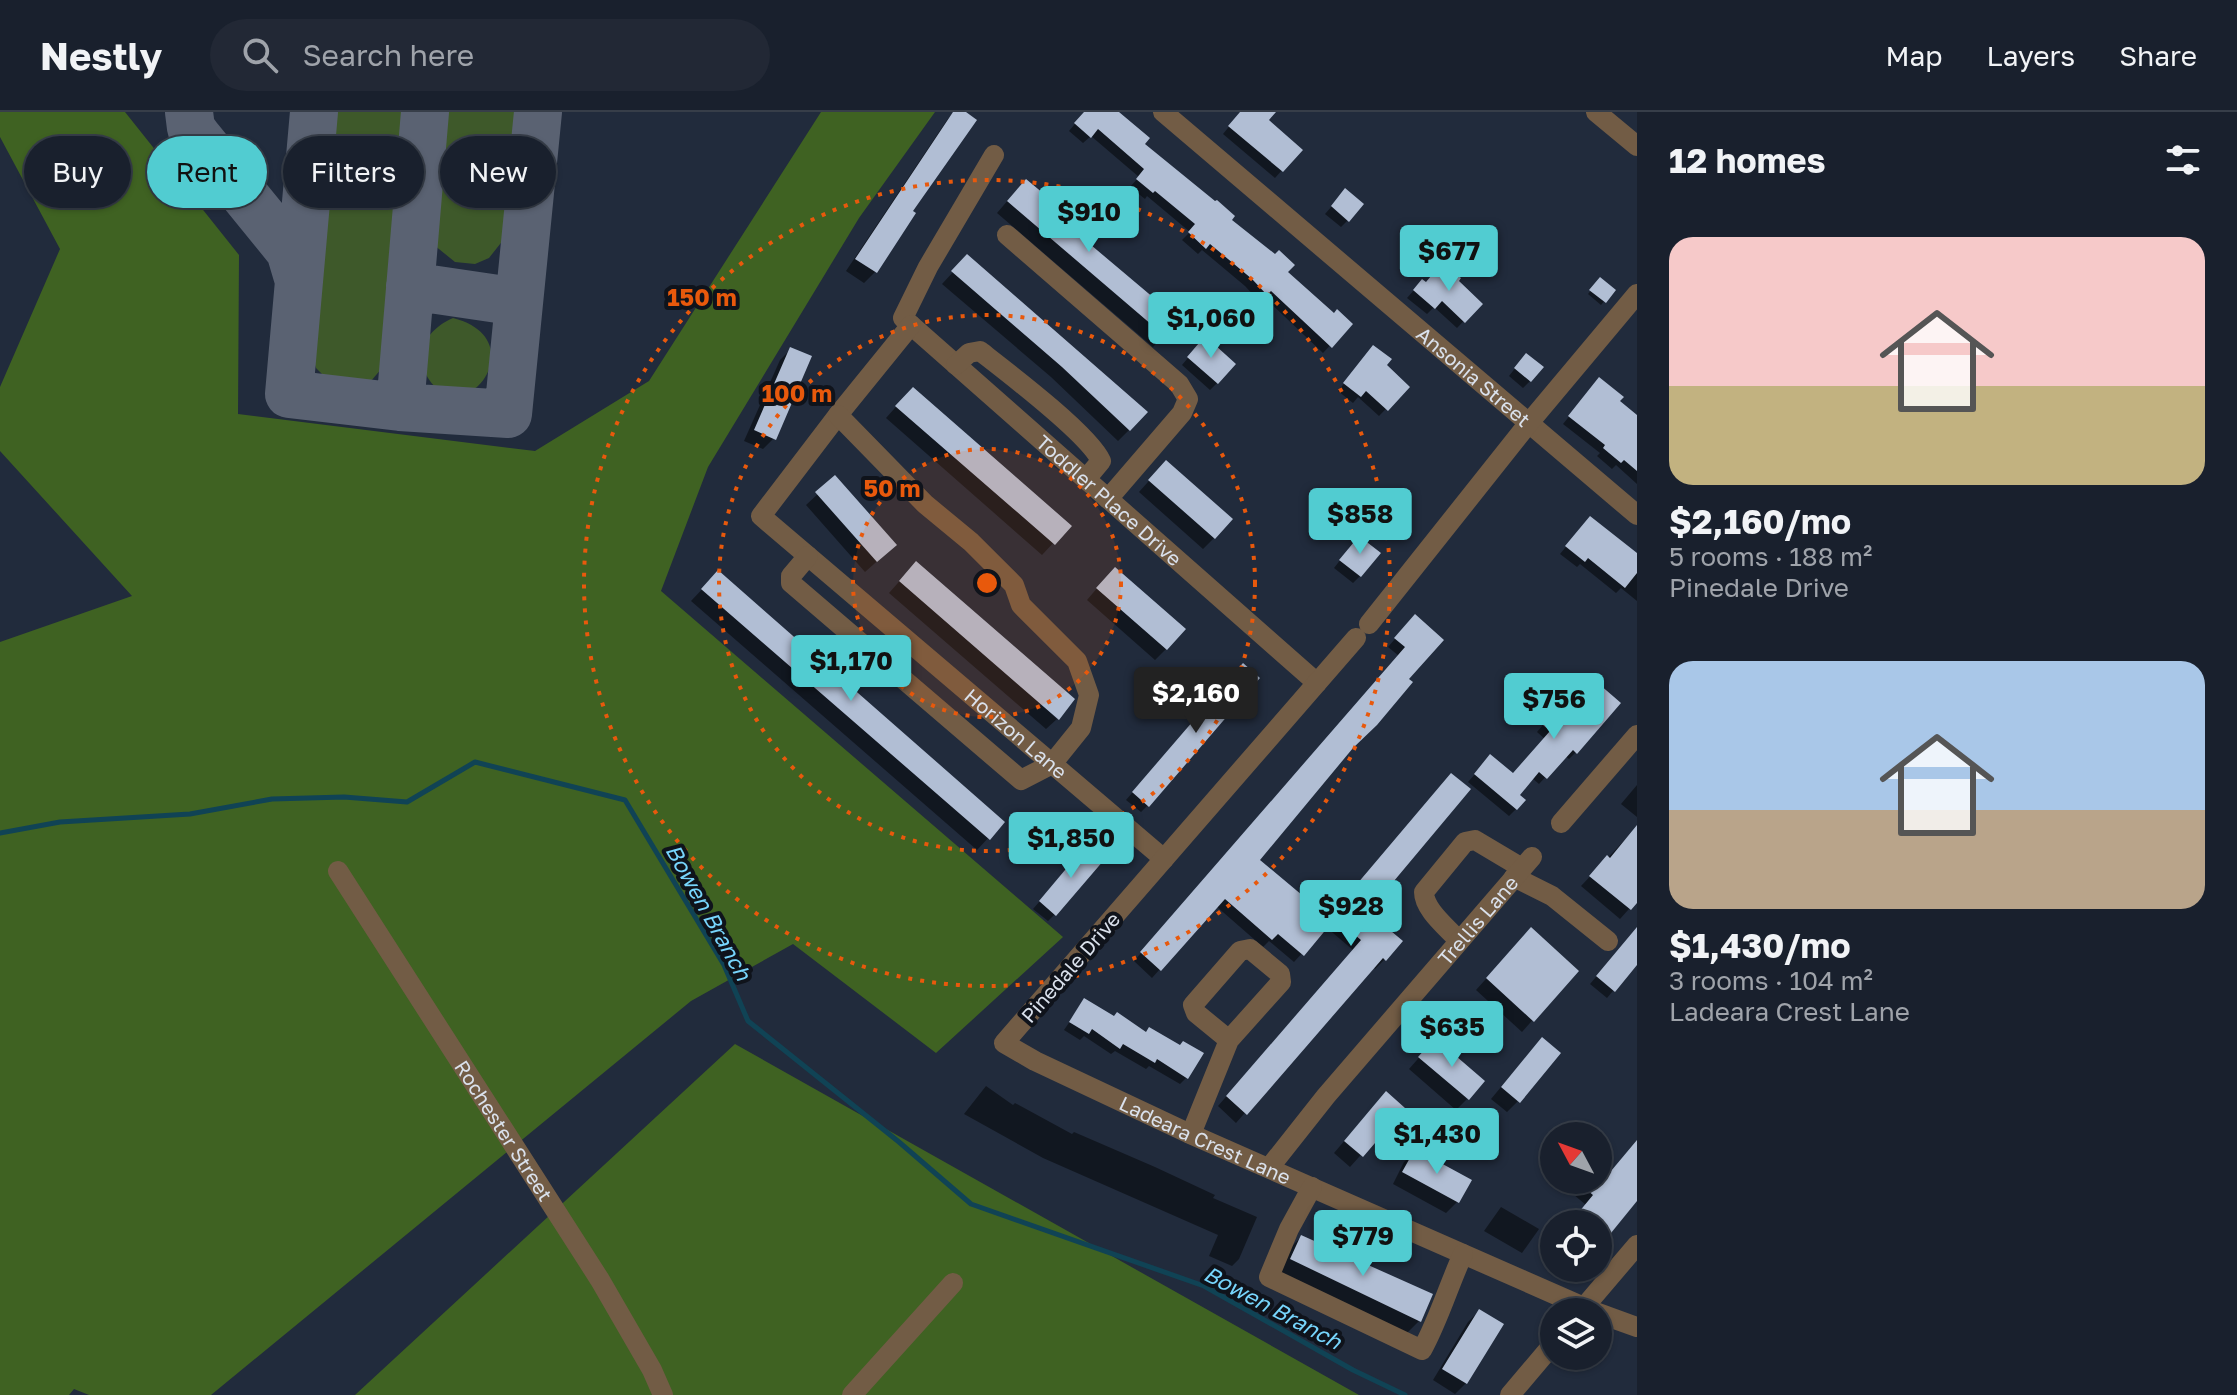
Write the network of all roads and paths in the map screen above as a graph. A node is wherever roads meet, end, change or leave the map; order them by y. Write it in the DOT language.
graph roads {
  1 [pos="1163,112"];
  2 [pos="1596,112"];
  3 [pos="1637,146"];
  4 [pos="994,155"];
  5 [pos="1007,235"];
  6 [pos="1637,294"];
  7 [pos="907,322"];
  8 [pos="956,365"];
  9 [pos="838,415"];
  10 [pos="1528,424"];
  11 [pos="1086,479"];
  12 [pos="1108,499"];
  13 [pos="1637,515"];
  14 [pos="808,556"];
  15 [pos="1317,683"];
  16 [pos="1637,735"];
  17 [pos="1052,764"];
  18 [pos="1561,823"];
  19 [pos="1164,859"];
  20 [pos="1523,867"];
  21 [pos="338,871"];
  22 [pos="1459,941"];
  23 [pos="1608,941"];
  24 [pos="1229,1040"];
  25 [pos="1004,1043"];
  26 [pos="1191,1134"];
  27 [pos="1269,1168"];
  28 [pos="1312,1187"];
  29 [pos="1637,1245"];
  30 [pos="1463,1254"];
  31 [pos="953,1283"];
  32 [pos="1560,1298"];
  33 [pos="1598,1298"];
  34 [pos="1612,1319"];
  35 [pos="1637,1327"];
  36 [pos="1540,1360"];
  37 [pos="663,1395"];
  38 [pos="852,1395"];
  39 [pos="1510,1395"];
  1 -- 10 [label="street, Ansonia Street"];
  2 -- 3 [label="street"];
  4 -- 7 [label="street, Horizon Lane"];
  5 -- 12 [label="street"];
  6 -- 10 [label="street, Pinedale Drive"];
  7 -- 8 [label="street, Toddler Place Drive"];
  7 -- 9 [label="street, Horizon Lane"];
  8 -- 11 [label="street, Toddler Place Drive"];
  8 -- 11 [label="street"];
  9 -- 14 [label="street, Horizon Lane"];
  9 -- 17 [label="street"];
  10 -- 13 [label="street, Ansonia Street"];
  10 -- 15 [label="street, Pinedale Drive"];
  11 -- 12 [label="street, Toddler Place Drive"];
  12 -- 15 [label="street, Toddler Place Drive"];
  14 -- 17 [label="street, Horizon Lane"];
  14 -- 17 [label="street"];
  15 -- 19 [label="street, Pinedale Drive"];
  16 -- 18 [label="street"];
  17 -- 19 [label="street, Horizon Lane"];
  19 -- 25 [label="street, Pinedale Drive"];
  20 -- 22 [label="street, Trellis Lane"];
  20 -- 22 [label="street"];
  20 -- 23 [label="street"];
  21 -- 37 [label="street, Rochester Street"];
  22 -- 27 [label="street, Trellis Lane"];
  24 -- 24 [label="street"];
  24 -- 26 [label="street"];
  25 -- 26 [label="street, Ladeara Crest Lane"];
  26 -- 27 [label="street, Ladeara Crest Lane"];
  27 -- 28 [label="street, Ladeara Crest Lane"];
  28 -- 30 [label="street, Ladeara Crest Lane"];
  28 -- 30 [label="street"];
  29 -- 33 [label="street"];
  30 -- 32 [label="street, Ladeara Crest Lane"];
  31 -- 38 [label="street"];
  34 -- 35 [label="street, Ladeara Crest Lane"];
  36 -- 39 [label="street"];
}
